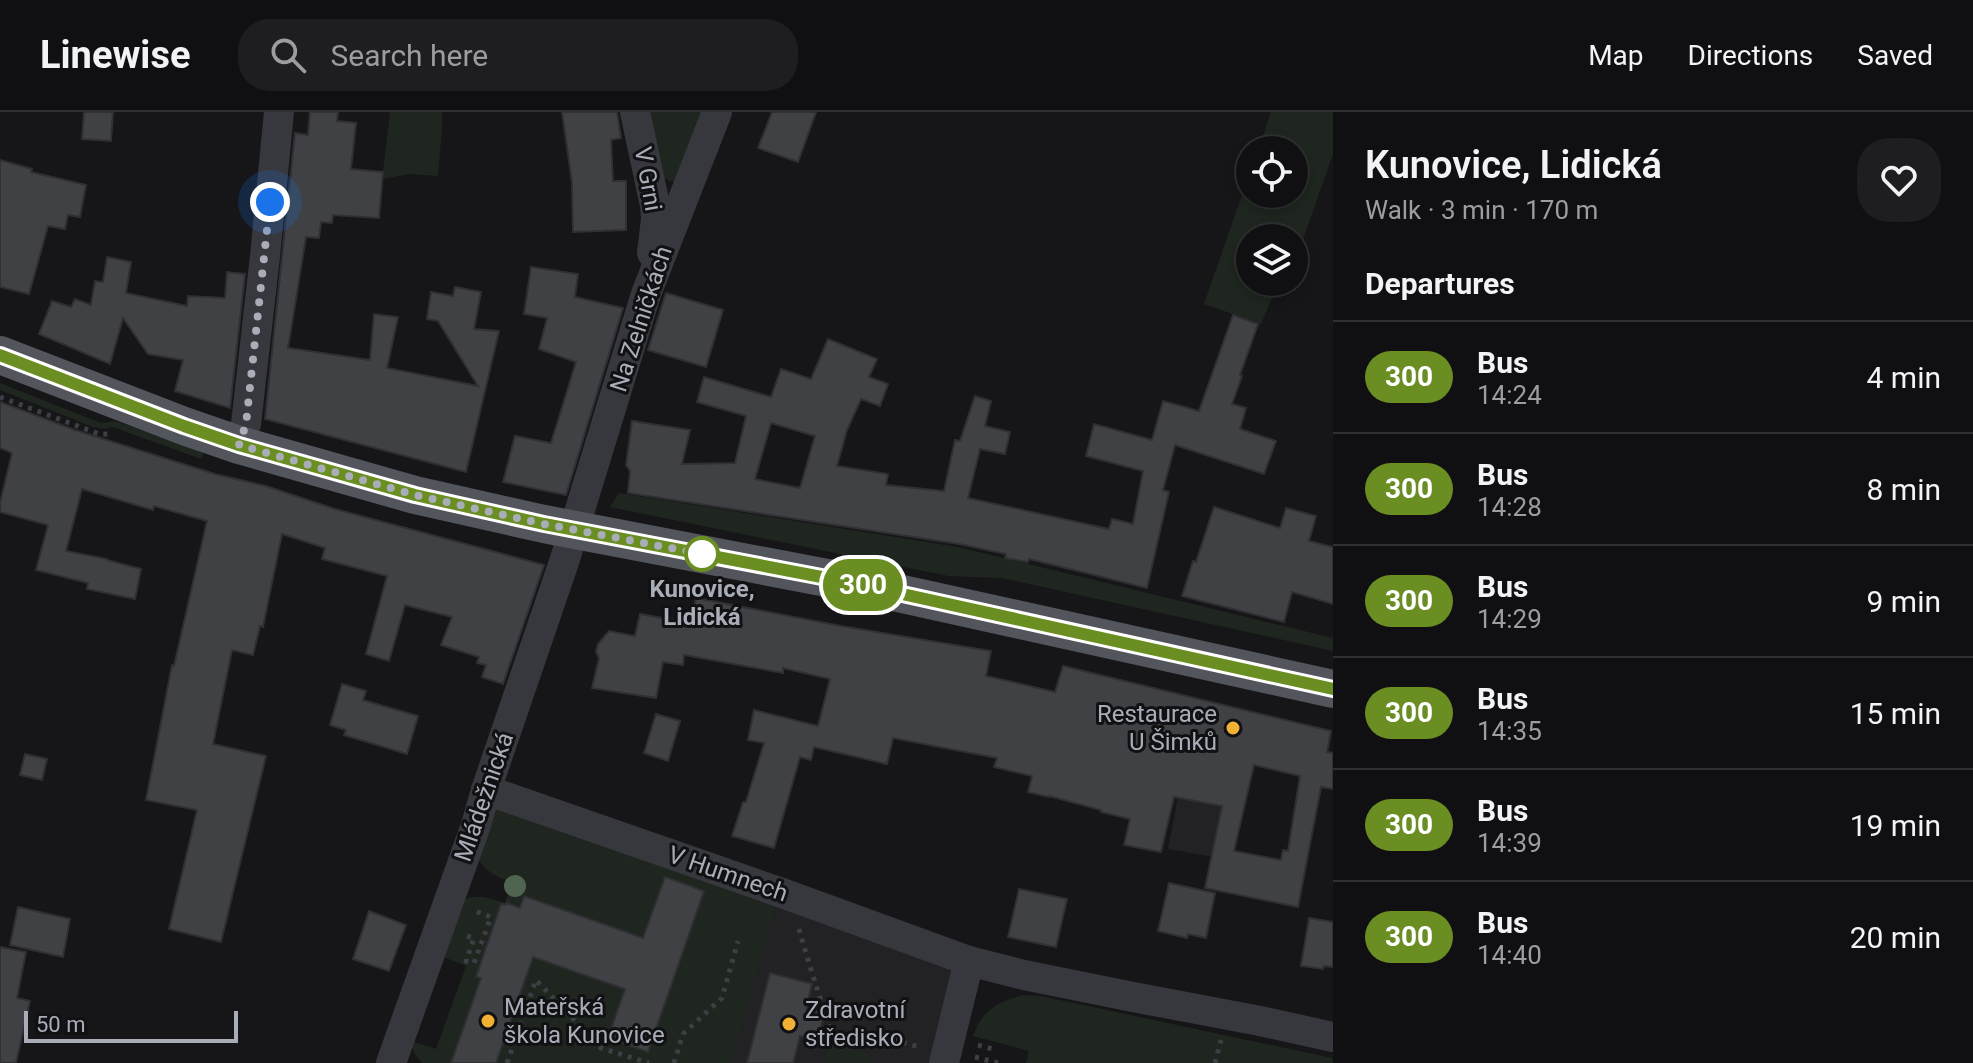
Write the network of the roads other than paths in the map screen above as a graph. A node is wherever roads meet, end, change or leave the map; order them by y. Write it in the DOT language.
graph roads {
  1 [pos="279,112"];
  2 [pos="635,112"];
  3 [pos="717,112"];
  4 [pos="646,294"];
  5 [pos="0,355"];
  6 [pos="239,445"];
  7 [pos="574,530"];
  8 [pos="1333,689"];
  9 [pos="486,790"];
  10 [pos="969,961"];
  11 [pos="1333,1037"];
  12 [pos="945,1059"];
  13 [pos="391,1063"];
  1 -- 6 [label="street"];
  2 -- 4 [label="street, V Grni"];
  3 -- 4 [label="street, Na Zelničkách"];
  4 -- 7 [label="street, Na Zelničkách"];
  5 -- 6 [label="main road"];
  6 -- 7 [label="main road"];
  7 -- 8 [label="main road"];
  7 -- 9 [label="street, Mládežnická"];
  9 -- 10 [label="street, V Humnech"];
  9 -- 13 [label="street, Mládežnická"];
  10 -- 11 [label="street, V Humnech"];
  10 -- 12 [label="street"];
}
